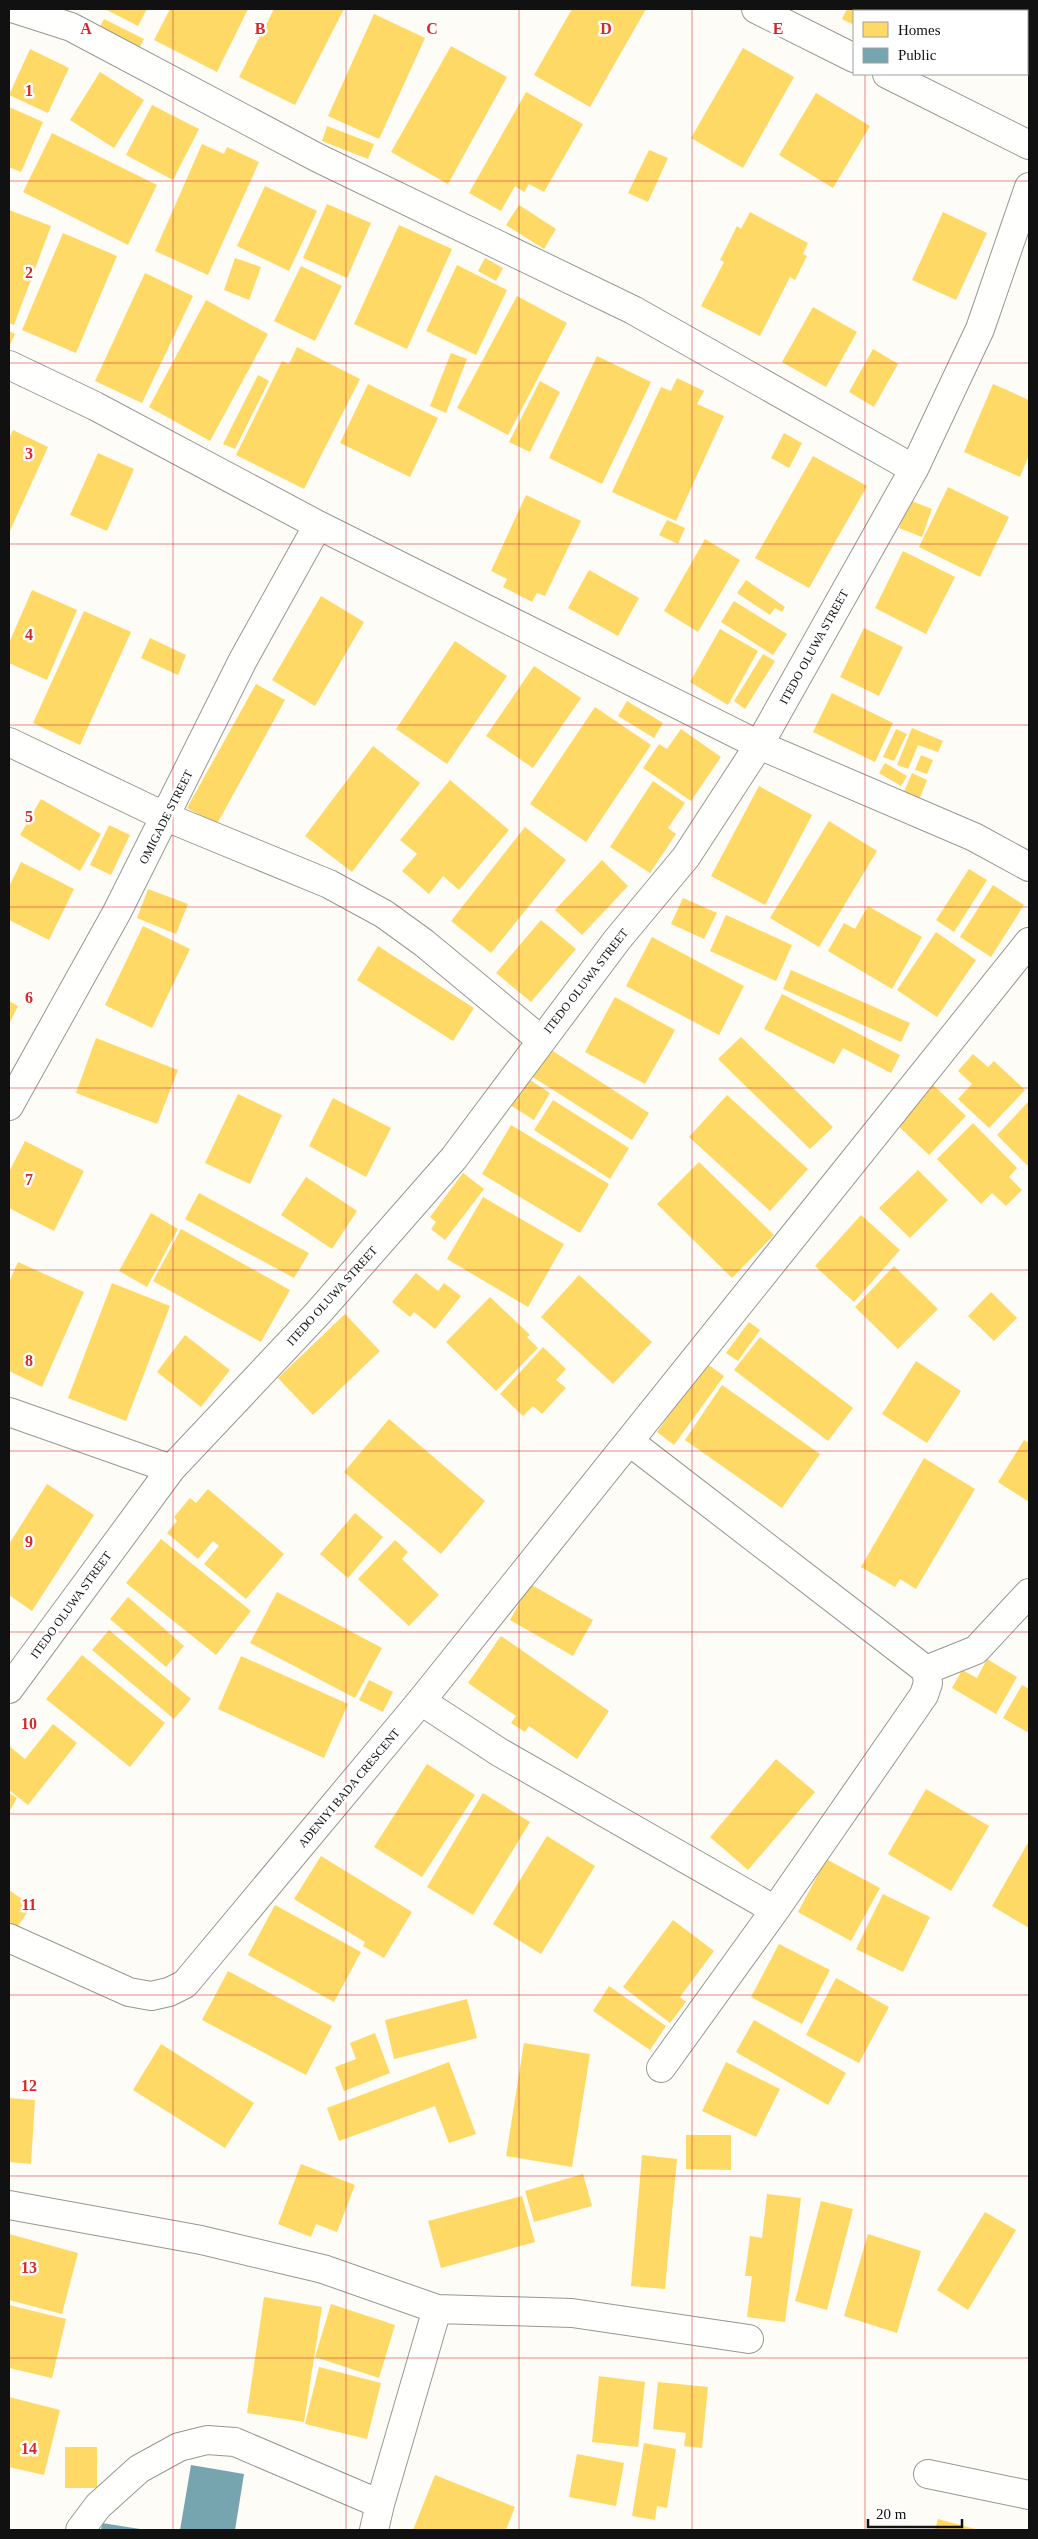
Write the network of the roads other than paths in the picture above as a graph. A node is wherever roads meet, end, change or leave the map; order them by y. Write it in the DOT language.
graph roads {
  1 [pos="15,9"];
  2 [pos="756,9"];
  3 [pos="853,58"];
  4 [pos="888,75"];
  5 [pos="1029,145"];
  6 [pos="1029,187"];
  7 [pos="9,365"];
  8 [pos="914,469"];
  9 [pos="318,525"];
  10 [pos="9,742"];
  11 [pos="759,745"];
  12 [pos="166,817"];
  13 [pos="1029,867"];
  14 [pos="1029,942"];
  15 [pos="541,1040"];
  16 [pos="9,1106"];
  17 [pos="9,1412"];
  18 [pos="630,1442"];
  19 [pos="171,1469"];
  20 [pos="1029,1593"];
  21 [pos="926,1670"];
  22 [pos="9,1689"];
  23 [pos="421,1701"];
  24 [pos="775,1910"];
  25 [pos="9,1938"];
  26 [pos="661,2068"];
  27 [pos="9,2205"];
  28 [pos="437,2309"];
  29 [pos="749,2339"];
  30 [pos="928,2474"];
  31 [pos="1029,2495"];
  32 [pos="380,2504"];
  33 [pos="80,2530"];
  34 [pos="374,2530"];
  1 -- 8 [label="street"];
  2 -- 3 [label="street"];
  4 -- 5 [label="street"];
  6 -- 8 [label="street, ITEDO OLUWA STREET"];
  7 -- 9 [label="street"];
  8 -- 11 [label="street, ITEDO OLUWA STREET"];
  9 -- 11 [label="street"];
  9 -- 12 [label="street, OMIGADE STREET"];
  10 -- 12 [label="street"];
  11 -- 13 [label="street"];
  11 -- 15 [label="street, ITEDO OLUWA STREET"];
  12 -- 15 [label="street"];
  12 -- 16 [label="street, OMIGADE STREET"];
  14 -- 18 [label="street, ADENIYI BADA CRESCENT"];
  15 -- 19 [label="street, ITEDO OLUWA STREET"];
  17 -- 19 [label="street"];
  18 -- 21 [label="street"];
  18 -- 23 [label="street, ADENIYI BADA CRESCENT"];
  19 -- 22 [label="street, ITEDO OLUWA STREET"];
  20 -- 21 [label="street"];
  21 -- 24 [label="street"];
  23 -- 24 [label="street"];
  23 -- 25 [label="street, ADENIYI BADA CRESCENT"];
  24 -- 26 [label="street"];
  27 -- 28 [label="street"];
  28 -- 29 [label="street"];
  28 -- 32 [label="street"];
  30 -- 31 [label="street"];
  32 -- 33 [label="street"];
  32 -- 34 [label="street"];
}
